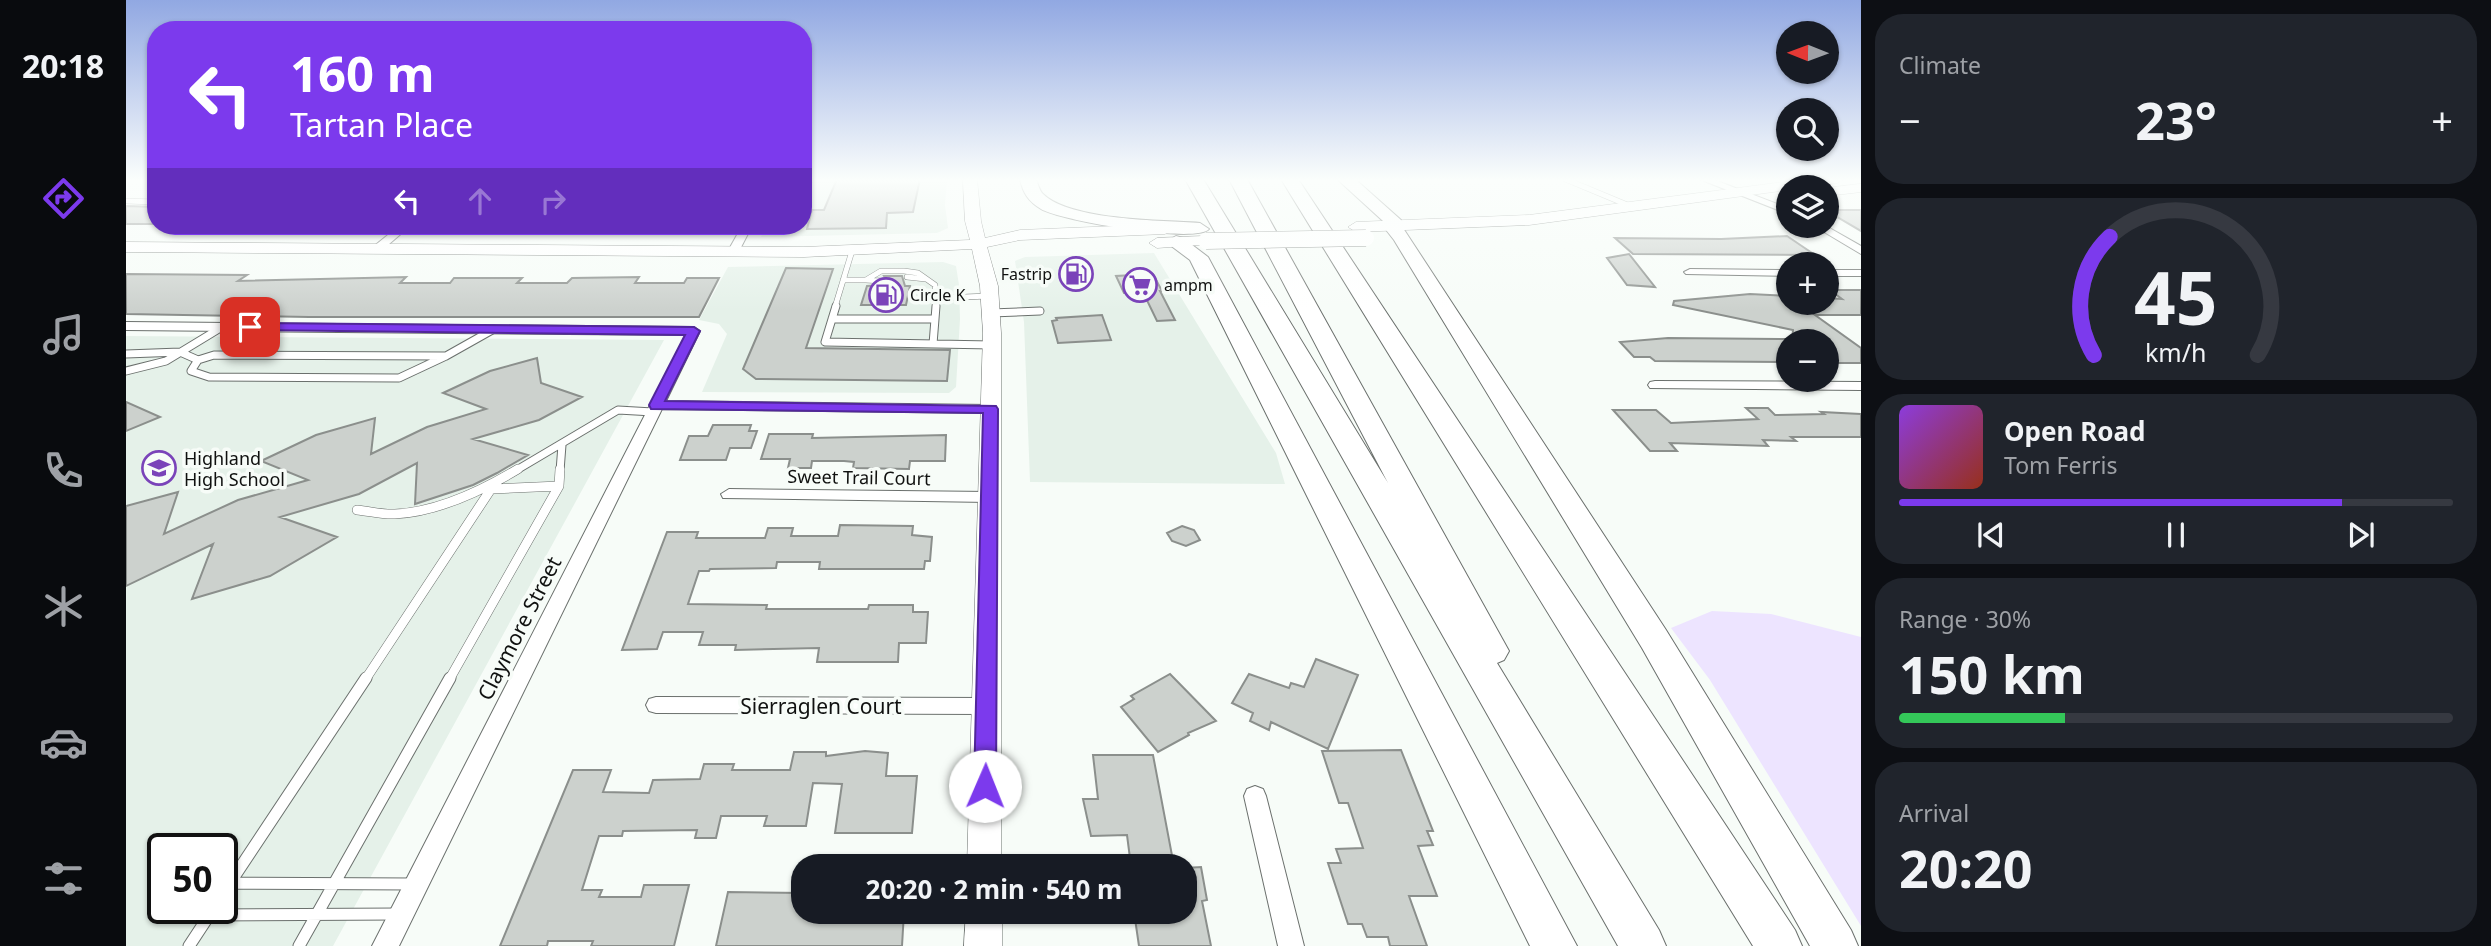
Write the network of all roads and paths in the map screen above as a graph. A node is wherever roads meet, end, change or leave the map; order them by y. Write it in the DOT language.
graph roads {
  1 [pos="975,223"];
  2 [pos="1112,223"];
  3 [pos="1218,223"];
  4 [pos="1262,223"];
  5 [pos="1317,223"];
  6 [pos="1393,223"];
  7 [pos="1490,223"];
  8 [pos="1602,223"];
  9 [pos="1397,232"];
  10 [pos="394,235"];
  11 [pos="742,235"];
  12 [pos="1194,237"];
  13 [pos="1839,238"];
  14 [pos="980,244"];
  15 [pos="126,247"];
  16 [pos="377,248"];
  17 [pos="734,251"];
  18 [pos="852,251"];
  19 [pos="1861,251"];
  20 [pos="1690,272"];
  21 [pos="1776,273"];
  22 [pos="1839,273"];
  23 [pos="1861,273"];
  24 [pos="883,279"];
  25 [pos="909,279"];
  26 [pos="929,279"];
  27 [pos="843,280"];
  28 [pos="866,280"];
  29 [pos="936,298"];
  30 [pos="991,305"];
  31 [pos="1040,311"];
  32 [pos="832,318"];
  33 [pos="935,319"];
  34 [pos="130,326"];
  35 [pos="222,327"];
  36 [pos="494,329"];
  37 [pos="933,344"];
  38 [pos="992,345"];
  39 [pos="180,352"];
  40 [pos="126,354"];
  41 [pos="446,356"];
  42 [pos="198,360"];
  43 [pos="126,371"];
  44 [pos="1655,385"];
  45 [pos="1861,386"];
  46 [pos="654,409"];
  47 [pos="990,409"];
  48 [pos="562,445"];
  49 [pos="494,485"];
  50 [pos="559,486"];
  51 [pos="729,494"];
  52 [pos="989,497"];
  53 [pos="357,510"];
  54 [pos="656,705"];
  55 [pos="986,706"];
  56 [pos="1255,796"];
  57 [pos="984,854"];
  58 [pos="238,872"];
  59 [pos="238,883"];
  60 [pos="334,884"];
  61 [pos="416,884"];
  62 [pos="238,912"];
  63 [pos="401,914"];
  64 [pos="316,916"];
  65 [pos="202,924"];
  66 [pos="984,924"];
  67 [pos="188,946"];
  68 [pos="299,946"];
  69 [pos="385,946"];
  70 [pos="983,946"];
  71 [pos="1291,946"];
  72 [pos="1554,946"];
  73 [pos="1643,946"];
  74 [pos="1650,946"];
  75 [pos="1779,946"];
  76 [pos="1835,946"];
  1 -- 14 [label="main road"];
  2 -- 12 [label="highway"];
  3 -- 73 [label="highway"];
  4 -- 74 [label="highway"];
  5 -- 75 [label="highway"];
  6 -- 9 [label="highway"];
  7 -- 9 [label="main road"];
  8 -- 9 [label="main road"];
  9 -- 12 [label="main road, bridge"];
  9 -- 76 [label="highway"];
  10 -- 16 [label="street"];
  11 -- 17 [label="street"];
  12 -- 14 [label="main road"];
  12 -- 14 [label="main road"];
  12 -- 72 [label="highway"];
  13 -- 19 [label="street"];
  14 -- 18 [label="main road"];
  14 -- 30 [label="main road"];
  15 -- 16 [label="main road"];
  16 -- 17 [label="main road"];
  17 -- 18 [label="main road"];
  18 -- 27 [label="lane"];
  20 -- 21 [label="street"];
  22 -- 23 [label="street"];
  24 -- 28 [label="lane"];
  25 -- 26 [label="lane"];
  26 -- 28 [label="lane"];
  26 -- 29 [label="lane"];
  27 -- 28 [label="lane"];
  27 -- 32 [label="lane"];
  29 -- 30 [label="lane"];
  29 -- 33 [label="lane"];
  30 -- 31 [label="lane"];
  30 -- 38 [label="main road"];
  32 -- 33 [label="lane"];
  32 -- 37 [label="lane"];
  33 -- 37 [label="lane"];
  34 -- 35 [label="street"];
  35 -- 36 [label="street"];
  35 -- 39 [label="lane"];
  36 -- 41 [label="lane"];
  36 -- 46 [label="street, Claymore Street"];
  37 -- 38 [label="lane"];
  38 -- 47 [label="main road"];
  39 -- 40 [label="lane"];
  39 -- 42 [label="lane"];
  39 -- 43 [label="lane"];
  41 -- 42 [label="lane"];
  41 -- 42 [label="lane"];
  44 -- 45 [label="street"];
  46 -- 47 [label="street"];
  46 -- 48 [label="lane"];
  46 -- 61 [label="street, Claymore Street"];
  47 -- 52 [label="main road"];
  48 -- 49 [label="lane"];
  48 -- 50 [label="lane"];
  49 -- 50 [label="lane"];
  49 -- 53 [label="lane"];
  49 -- 58 [label="lane"];
  50 -- 60 [label="lane"];
  51 -- 52 [label="street, Sweet Trail Court"];
  52 -- 55 [label="main road"];
  54 -- 55 [label="street, Sierraglen Court"];
  55 -- 57 [label="main road"];
  56 -- 71 [label="street"];
  59 -- 60 [label="lane"];
  60 -- 61 [label="lane"];
  60 -- 64 [label="lane"];
  61 -- 63 [label="street, Claymore Street"];
  62 -- 64 [label="lane"];
  63 -- 64 [label="lane"];
  63 -- 69 [label="street, Claymore Street"];
  64 -- 68 [label="lane"];
  65 -- 67 [label="lane"];
  66 -- 70 [label="main road"];
}
